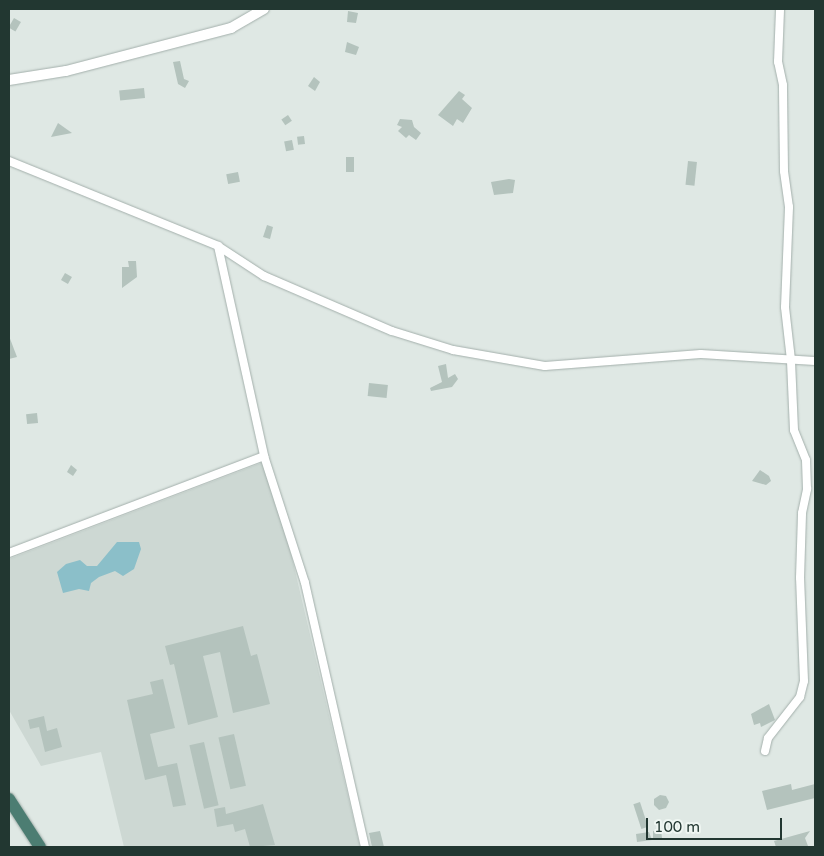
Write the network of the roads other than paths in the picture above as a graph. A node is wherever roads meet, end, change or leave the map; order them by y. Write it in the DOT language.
graph roads {
  1 [pos="264,9"];
  2 [pos="780,9"];
  3 [pos="9,80"];
  4 [pos="9,161"];
  5 [pos="218,246"];
  6 [pos="791,360"];
  7 [pos="815,361"];
  8 [pos="264,456"];
  9 [pos="9,553"];
  10 [pos="765,751"];
  11 [pos="9,799"];
  12 [pos="40,847"];
  13 [pos="366,847"];
  1 -- 3 [label="main road"];
  2 -- 6 [label="street"];
  4 -- 5 [label="street"];
  5 -- 6 [label="street"];
  5 -- 8 [label="street"];
  6 -- 7 [label="street"];
  6 -- 10 [label="street"];
  8 -- 9 [label="street"];
  8 -- 13 [label="street"];
  11 -- 12 [label="highway"];
}
